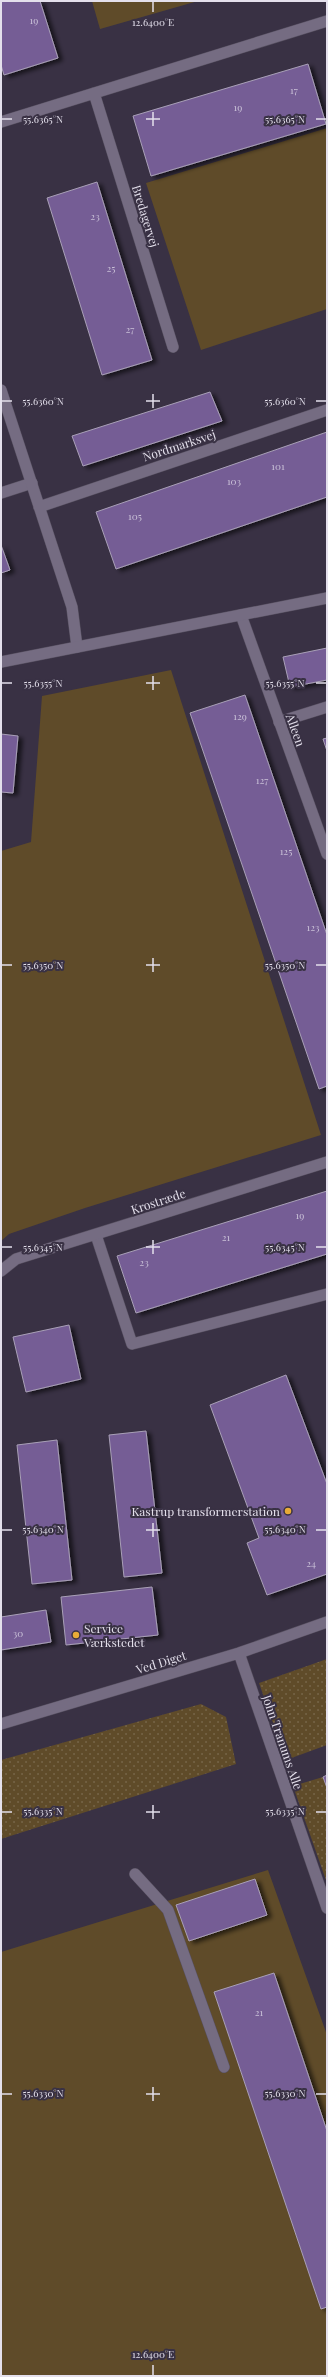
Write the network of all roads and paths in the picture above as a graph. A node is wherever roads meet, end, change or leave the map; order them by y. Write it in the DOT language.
graph roads {
  1 [pos="327,22"];
  2 [pos="94,93"];
  3 [pos="1,122"];
  4 [pos="173,347"];
  5 [pos="1,390"];
  6 [pos="327,410"];
  7 [pos="32,483"];
  8 [pos="1,493"];
  9 [pos="40,507"];
  10 [pos="327,598"];
  11 [pos="241,614"];
  12 [pos="77,647"];
  13 [pos="1,662"];
  14 [pos="327,707"];
  15 [pos="280,722"];
  16 [pos="327,854"];
  17 [pos="327,1162"];
  18 [pos="96,1234"];
  19 [pos="1,1271"];
  20 [pos="327,1294"];
  21 [pos="327,1622"];
  22 [pos="239,1653"];
  23 [pos="1,1724"];
  24 [pos="135,1874"];
  25 [pos="327,1908"];
  26 [pos="224,2067"];
  1 -- 2 [label="street"];
  2 -- 3 [label="street"];
  2 -- 4 [label="street, Bredagervej"];
  5 -- 7 [label="street"];
  6 -- 9 [label="street, Nordmarksvej"];
  7 -- 8 [label="street"];
  7 -- 9 [label="street"];
  9 -- 12 [label="street"];
  10 -- 11 [label="street"];
  11 -- 12 [label="street"];
  11 -- 15 [label="street, Alleen"];
  12 -- 13 [label="street"];
  14 -- 15 [label="street"];
  15 -- 16 [label="street, Alleen"];
  17 -- 18 [label="street, Krostræde"];
  18 -- 19 [label="street, Krostræde"];
  18 -- 20 [label="street"];
  21 -- 22 [label="street, Ved Diget"];
  22 -- 23 [label="street, Ved Diget"];
  22 -- 25 [label="street, John Tranums Alle"];
  24 -- 26 [label="street"];
}
